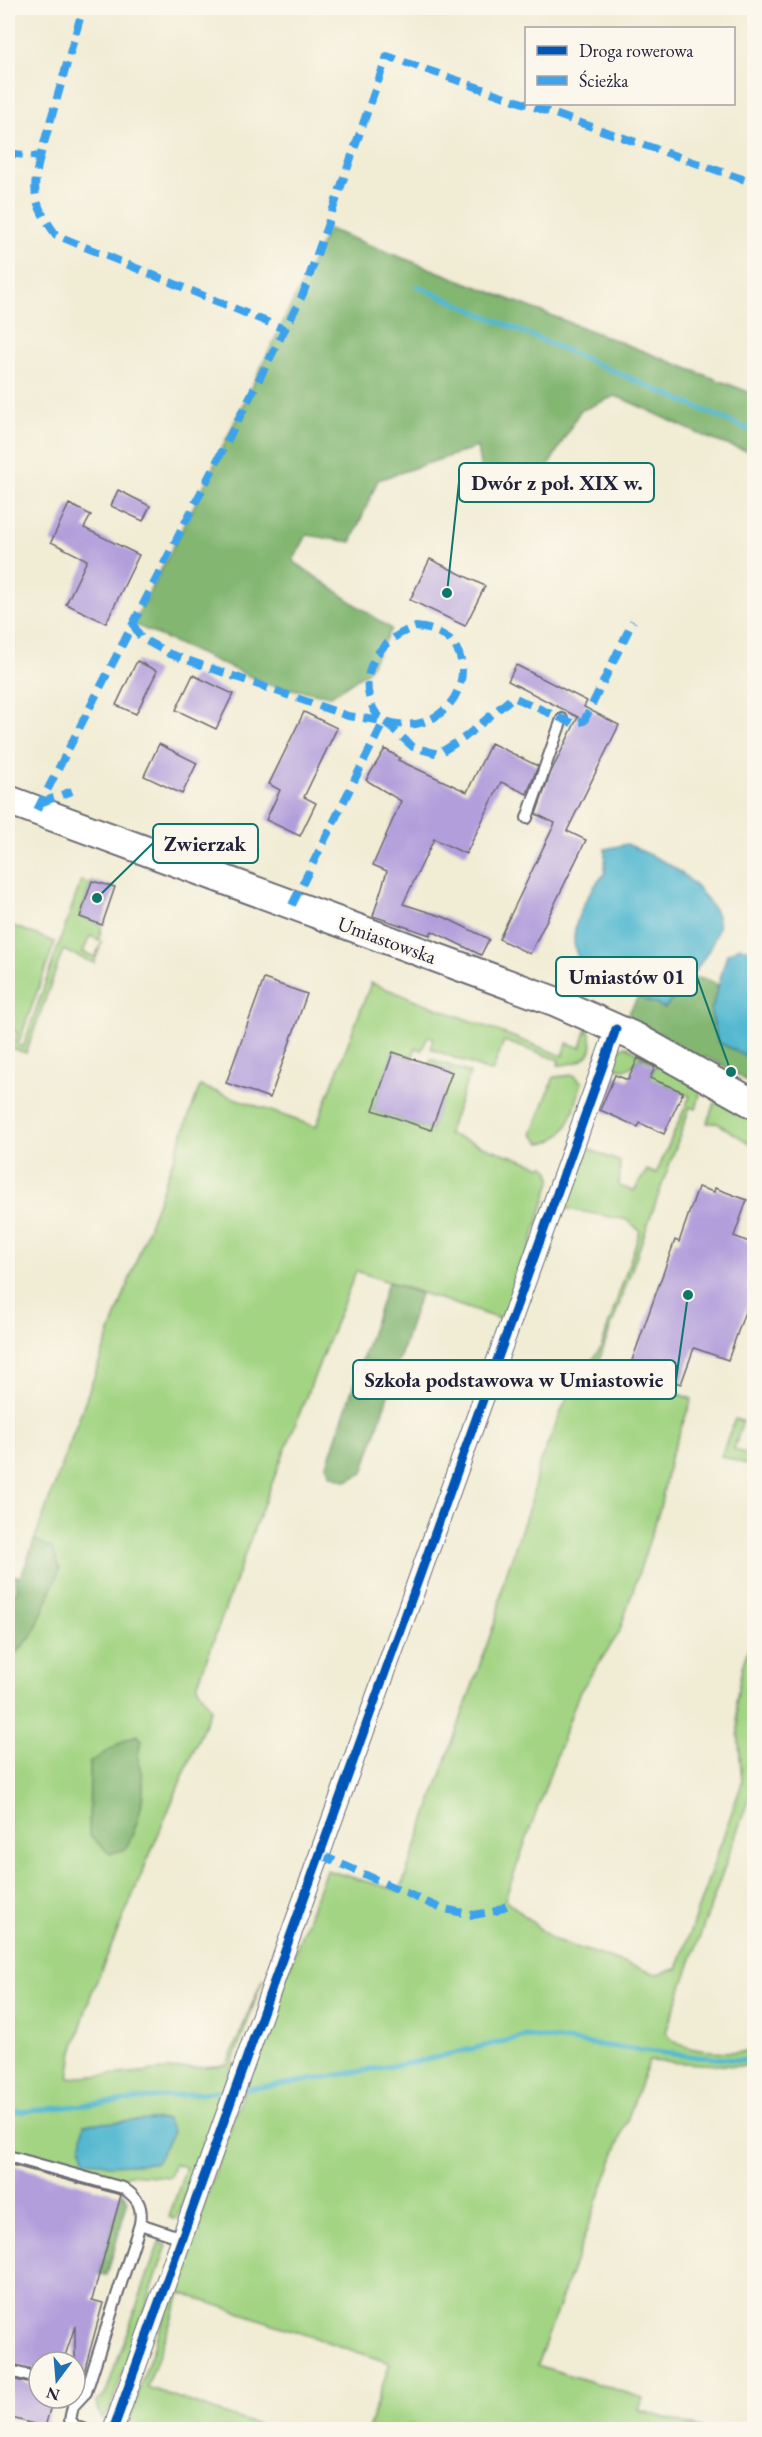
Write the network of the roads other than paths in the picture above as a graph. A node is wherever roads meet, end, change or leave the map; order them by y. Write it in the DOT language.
graph roads {
  1 [pos="562,719"];
  2 [pos="8,800"];
  3 [pos="527,818"];
  4 [pos="616,1029"];
  5 [pos="754,1104"];
  6 [pos="8,2156"];
  7 [pos="140,2224"];
  8 [pos="182,2238"];
  9 [pos="8,2370"];
  10 [pos="87,2371"];
  11 [pos="27,2376"];
  12 [pos="72,2410"];
  13 [pos="86,2430"];
  14 [pos="113,2430"];
  1 -- 3 [label="lane"];
  2 -- 4 [label="main road, Umiastowska"];
  4 -- 5 [label="main road, Umiastowska"];
  4 -- 8 [label="street"];
  6 -- 7 [label="lane"];
  7 -- 8 [label="lane"];
  7 -- 10 [label="lane"];
  8 -- 14 [label="street"];
  9 -- 11 [label="lane"];
  12 -- 13 [label="lane"];
}
